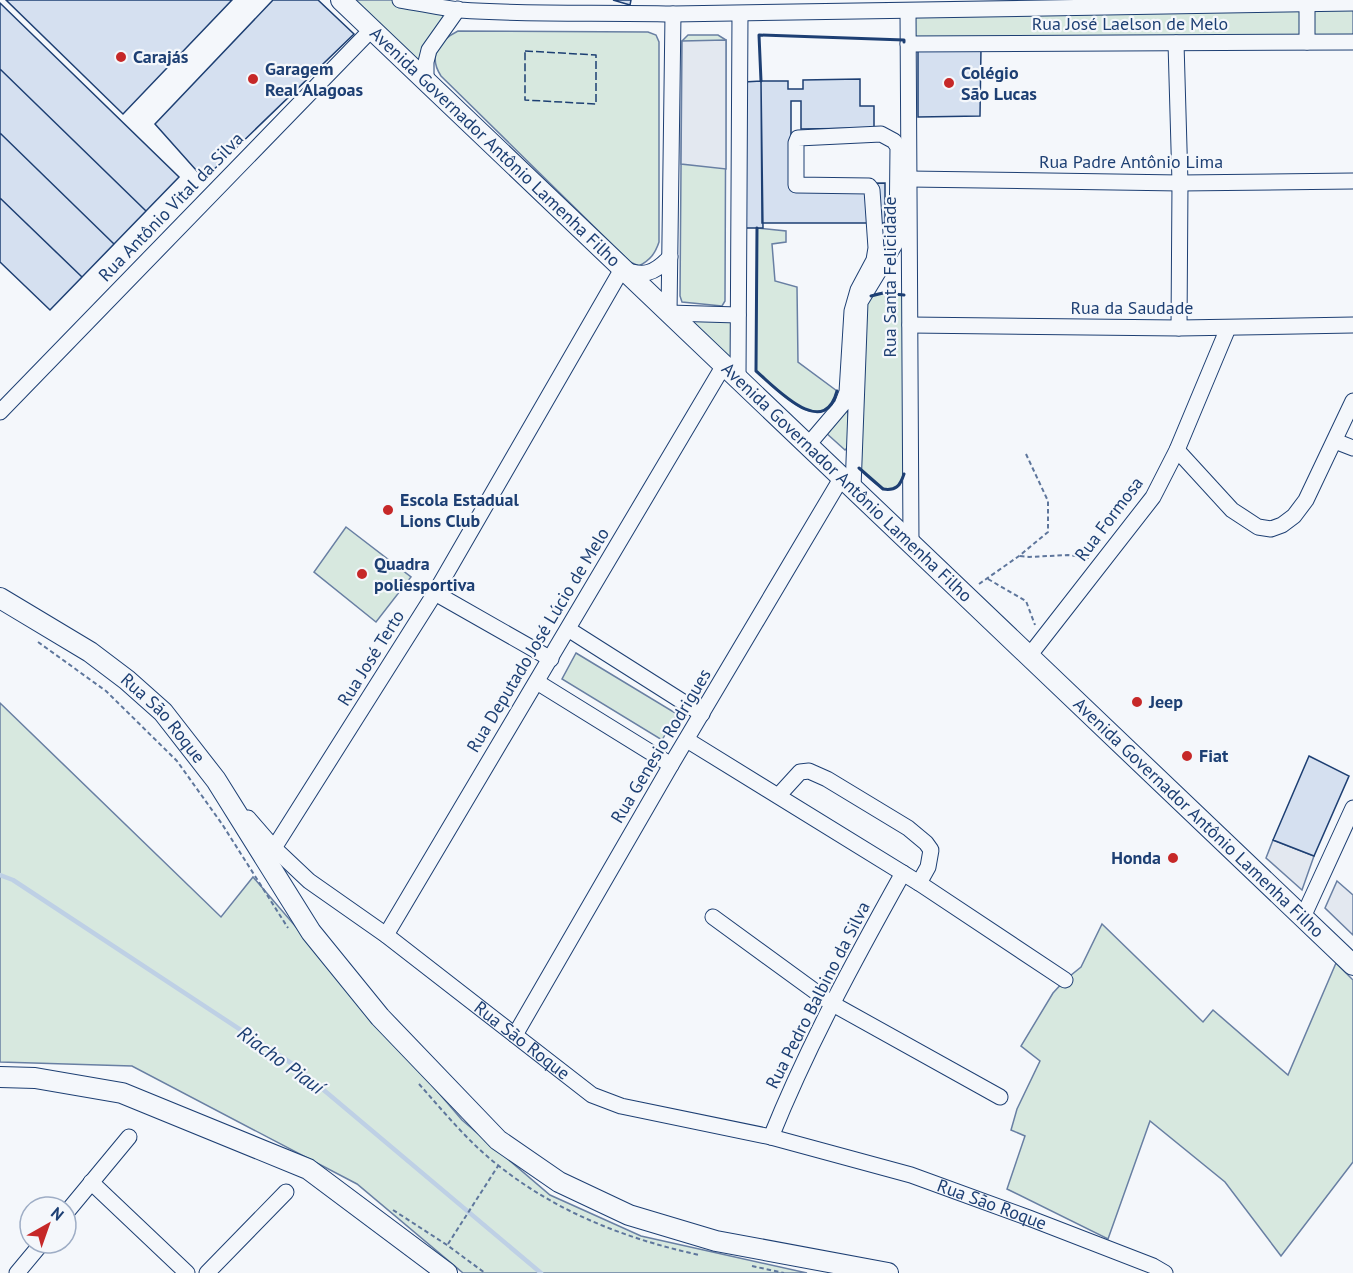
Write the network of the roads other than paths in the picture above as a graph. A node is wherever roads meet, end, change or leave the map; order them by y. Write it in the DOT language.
graph roads {
  1 [pos="341,0"];
  2 [pos="400,0"];
  3 [pos="1250,2"];
  4 [pos="1145,3"];
  5 [pos="1353,3"];
  6 [pos="1307,4"];
  7 [pos="952,5"];
  8 [pos="604,6"];
  9 [pos="458,9"];
  10 [pos="908,11"];
  11 [pos="673,14"];
  12 [pos="740,14"];
  13 [pos="371,30"];
  14 [pos="1307,42"];
  15 [pos="1353,42"];
  16 [pos="1176,43"];
  17 [pos="908,44"];
  18 [pos="426,80"];
  19 [pos="909,179"];
  20 [pos="1353,181"];
  21 [pos="1180,183"];
  22 [pos="670,257"];
  23 [pos="622,269"];
  24 [pos="669,314"];
  25 [pos="738,315"];
  26 [pos="910,325"];
  27 [pos="1353,325"];
  28 [pos="1179,328"];
  29 [pos="1228,328"];
  30 [pos="731,372"];
  31 [pos="1353,401"];
  32 [pos="0,412"];
  33 [pos="1335,441"];
  34 [pos="808,445"];
  35 [pos="1353,448"];
  36 [pos="1177,450"];
  37 [pos="848,483"];
  38 [pos="911,543"];
  39 [pos="435,593"];
  40 [pos="0,597"];
  41 [pos="568,629"];
  42 [pos="1036,649"];
  43 [pos="550,659"];
  44 [pos="537,682"];
  45 [pos="702,714"];
  46 [pos="687,740"];
  47 [pos="671,765"];
  48 [pos="216,780"];
  49 [pos="779,795"];
  50 [pos="1353,808"];
  51 [pos="274,848"];
  52 [pos="903,873"];
  53 [pos="919,883"];
  54 [pos="713,917"];
  55 [pos="1303,918"];
  56 [pos="386,935"];
  57 [pos="1353,965"];
  58 [pos="1065,980"];
  59 [pos="831,1003"];
  60 [pos="515,1035"];
  61 [pos="0,1077"];
  62 [pos="1000,1097"];
  63 [pos="129,1137"];
  64 [pos="771,1137"];
  65 [pos="92,1182"];
  66 [pos="286,1192"];
  67 [pos="78,1199"];
  68 [pos="32,1255"];
  69 [pos="17,1273"];
  70 [pos="187,1273"];
  71 [pos="207,1273"];
  72 [pos="447,1273"];
  73 [pos="888,1273"];
  74 [pos="1165,1273"];
  1 -- 13 [label="main road, Avenida Governador Antônio Lamenha Filho"];
  2 -- 9 [label="street"];
  3 -- 4 [label="street"];
  3 -- 6 [label="street"];
  4 -- 7 [label="street"];
  5 -- 6 [label="street"];
  6 -- 14 [label="street"];
  7 -- 10 [label="street"];
  8 -- 9 [label="street"];
  8 -- 11 [label="street"];
  9 -- 18 [label="street"];
  10 -- 12 [label="street"];
  10 -- 17 [label="street, Rua Santa Felicidade"];
  11 -- 12 [label="street"];
  11 -- 22 [label="street"];
  12 -- 25 [label="street"];
  13 -- 18 [label="main road, Avenida Governador Antônio Lamenha Filho"];
  13 -- 32 [label="street, Rua Antônio Vital da Silva"];
  14 -- 15 [label="street, Rua José Laelson de Melo"];
  14 -- 16 [label="street, Rua José Laelson de Melo"];
  16 -- 17 [label="street, Rua José Laelson de Melo"];
  16 -- 21 [label="street"];
  17 -- 19 [label="street, Rua Santa Felicidade"];
  18 -- 23 [label="main road, Avenida Governador Antônio Lamenha Filho"];
  19 -- 21 [label="street, Rua Padre Antônio Lima"];
  19 -- 26 [label="street, Rua Santa Felicidade"];
  20 -- 21 [label="street, Rua Padre Antônio Lima"];
  21 -- 28 [label="street"];
  22 -- 23 [label="street"];
  22 -- 24 [label="street"];
  23 -- 24 [label="main road, Avenida Governador Antônio Lamenha Filho"];
  23 -- 39 [label="street, Rua José Terto"];
  24 -- 25 [label="street"];
  24 -- 30 [label="main road, Avenida Governador Antônio Lamenha Filho"];
  25 -- 30 [label="street"];
  26 -- 28 [label="street, Rua da Saudade"];
  26 -- 38 [label="street, Rua Santa Felicidade"];
  27 -- 29 [label="street, Rua da Saudade"];
  28 -- 29 [label="street, Rua da Saudade"];
  29 -- 36 [label="street, Rua Formosa"];
  30 -- 34 [label="main road, Avenida Governador Antônio Lamenha Filho"];
  30 -- 41 [label="street, Rua Deputado José Lúcio de Melo"];
  31 -- 33 [label="street"];
  33 -- 35 [label="street"];
  33 -- 36 [label="street"];
  34 -- 37 [label="main road, Avenida Governador Antônio Lamenha Filho"];
  34 -- 37 [label="street"];
  36 -- 42 [label="street, Rua Formosa"];
  37 -- 38 [label="main road, Avenida Governador Antônio Lamenha Filho"];
  37 -- 45 [label="street, Rua Genesio Rodrigues"];
  38 -- 42 [label="main road, Avenida Governador Antônio Lamenha Filho"];
  39 -- 43 [label="street"];
  39 -- 51 [label="street, Rua José Terto"];
  40 -- 48 [label="main road, Rua São Roque"];
  41 -- 43 [label="street, Rua Deputado José Lúcio de Melo"];
  41 -- 45 [label="street"];
  42 -- 55 [label="main road, Avenida Governador Antônio Lamenha Filho"];
  43 -- 44 [label="street, Rua Deputado José Lúcio de Melo"];
  44 -- 47 [label="street"];
  44 -- 56 [label="street, Rua Deputado José Lúcio de Melo"];
  45 -- 46 [label="street, Rua Genesio Rodrigues"];
  46 -- 47 [label="street, Rua Genesio Rodrigues"];
  46 -- 49 [label="street"];
  47 -- 60 [label="street, Rua Genesio Rodrigues"];
  48 -- 51 [label="street, Rua São Roque"];
  48 -- 73 [label="main road"];
  49 -- 52 [label="street"];
  49 -- 53 [label="street"];
  50 -- 55 [label="street"];
  51 -- 56 [label="street, Rua São Roque"];
  52 -- 53 [label="street"];
  52 -- 59 [label="street, Rua Pedro Balbino da Silva"];
  53 -- 58 [label="street"];
  54 -- 59 [label="street"];
  55 -- 57 [label="main road, Avenida Governador Antônio Lamenha Filho"];
  56 -- 60 [label="street, Rua São Roque"];
  59 -- 62 [label="street"];
  59 -- 64 [label="street, Rua Pedro Balbino da Silva"];
  60 -- 64 [label="street, Rua São Roque"];
  61 -- 72 [label="main road"];
  63 -- 65 [label="street"];
  64 -- 74 [label="street, Rua São Roque"];
  65 -- 67 [label="street"];
  65 -- 70 [label="street"];
  66 -- 71 [label="street"];
  68 -- 69 [label="street"];
}
